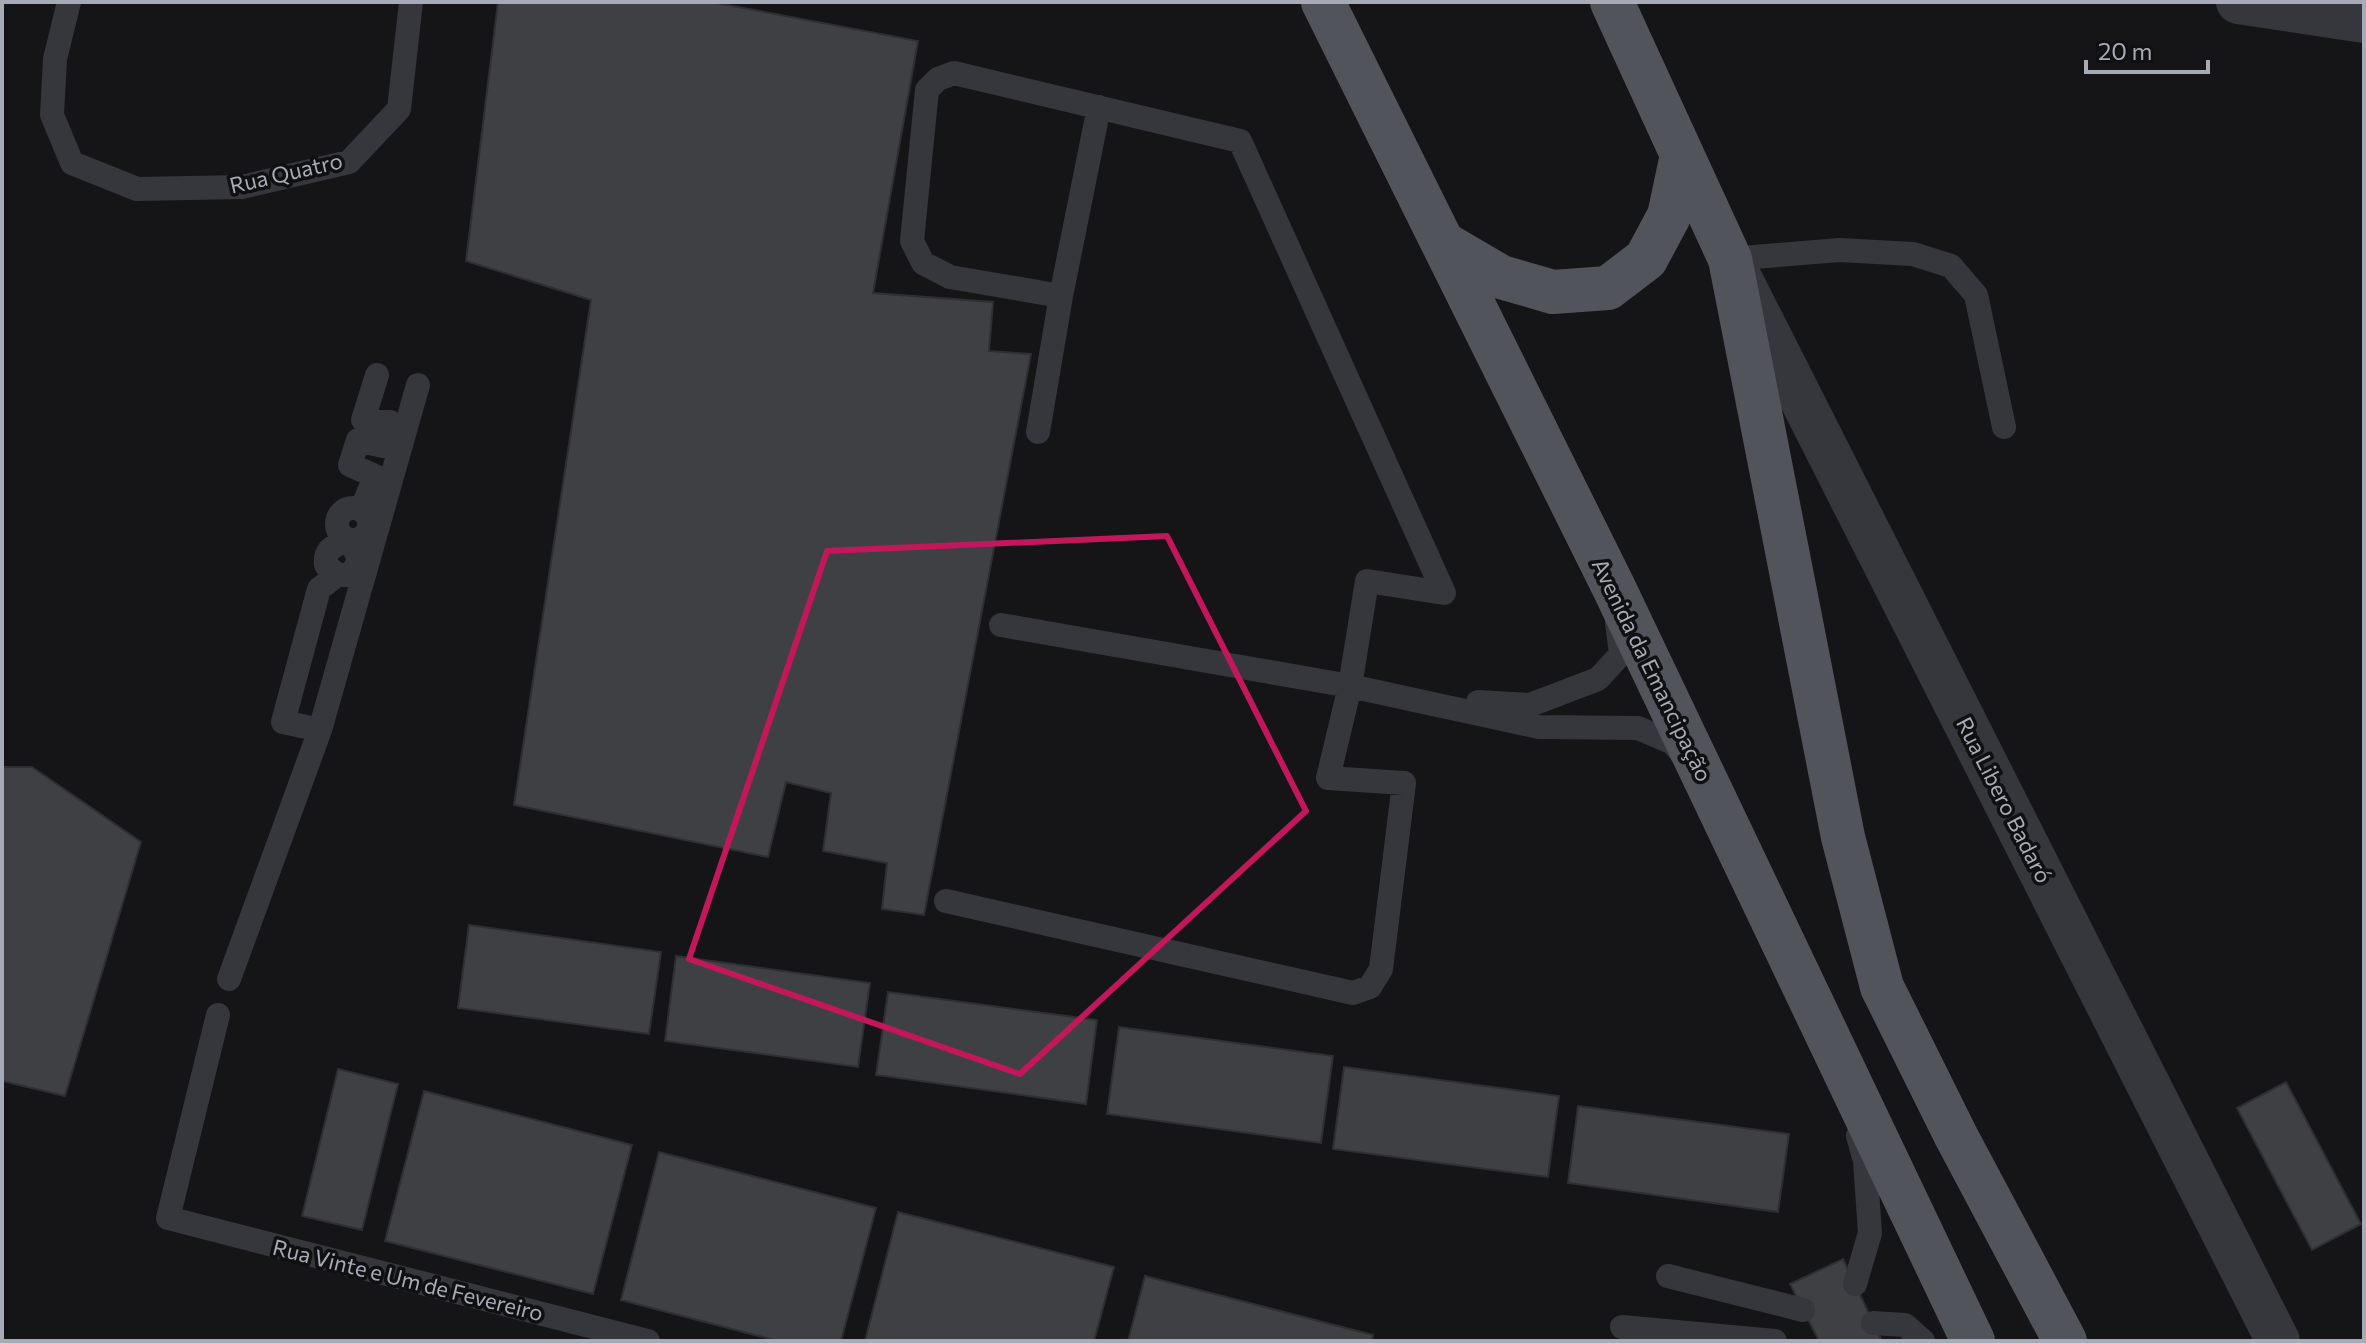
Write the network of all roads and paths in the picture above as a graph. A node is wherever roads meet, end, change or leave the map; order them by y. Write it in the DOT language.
graph roads {
  1 [pos="69,2"];
  2 [pos="411,2"];
  3 [pos="1323,2"];
  4 [pos="1612,2"];
  5 [pos="2238,2"];
  6 [pos="2289,6"];
  7 [pos="2364,21"];
  8 [pos="1099,107"];
  9 [pos="1682,155"];
  10 [pos="1443,243"];
  11 [pos="1730,259"];
  12 [pos="1061,296"];
  13 [pos="377,375"];
  14 [pos="418,385"];
  15 [pos="2004,427"];
  16 [pos="1038,432"];
  17 [pos="1614,588"];
  18 [pos="1001,625"];
  19 [pos="1350,686"];
  20 [pos="1398,696"];
  21 [pos="320,730"];
  22 [pos="1709,788"];
  23 [pos="946,901"];
  24 [pos="229,979"];
  25 [pos="218,1015"];
  26 [pos="1830,1042"];
  27 [pos="1668,1276"];
  28 [pos="1855,1284"];
  29 [pos="1740,1293"];
  30 [pos="1803,1310"];
  31 [pos="1873,1323"];
  32 [pos="1622,1327"];
  33 [pos="1765,1340"];
  34 [pos="648,1341"];
  35 [pos="1923,1341"];
  36 [pos="1973,1341"];
  37 [pos="2065,1341"];
  38 [pos="2278,1341"];
  1 -- 2 [label="lane, Rua Quatro"];
  3 -- 10 [label="main road, Avenida da Emancipação"];
  4 -- 9 [label="main road"];
  5 -- 6 [label="street"];
  6 -- 7 [label="street"];
  8 -- 12 [label="lane"];
  8 -- 12 [label="lane"];
  8 -- 19 [label="lane"];
  9 -- 10 [label="main road"];
  9 -- 11 [label="main road"];
  10 -- 17 [label="main road, Avenida da Emancipação"];
  11 -- 15 [label="lane"];
  11 -- 37 [label="main road"];
  11 -- 38 [label="street, Rua Libero Badaró"];
  12 -- 16 [label="lane"];
  13 -- 21 [label="lane"];
  14 -- 21 [label="lane"];
  17 -- 20 [label="lane"];
  17 -- 22 [label="main road, Avenida da Emancipação"];
  18 -- 19 [label="lane"];
  19 -- 20 [label="lane"];
  19 -- 23 [label="lane"];
  20 -- 22 [label="lane"];
  21 -- 24 [label="lane"];
  22 -- 26 [label="main road, Avenida da Emancipação"];
  25 -- 34 [label="lane, Rua Vinte e Um de Fevereiro"];
  26 -- 28 [label="lane"];
  26 -- 36 [label="main road, Avenida da Emancipação"];
  27 -- 29 [label="lane"];
  29 -- 30 [label="lane"];
  29 -- 33 [label="lane"];
  31 -- 35 [label="lane"];
  32 -- 33 [label="lane"];
}
